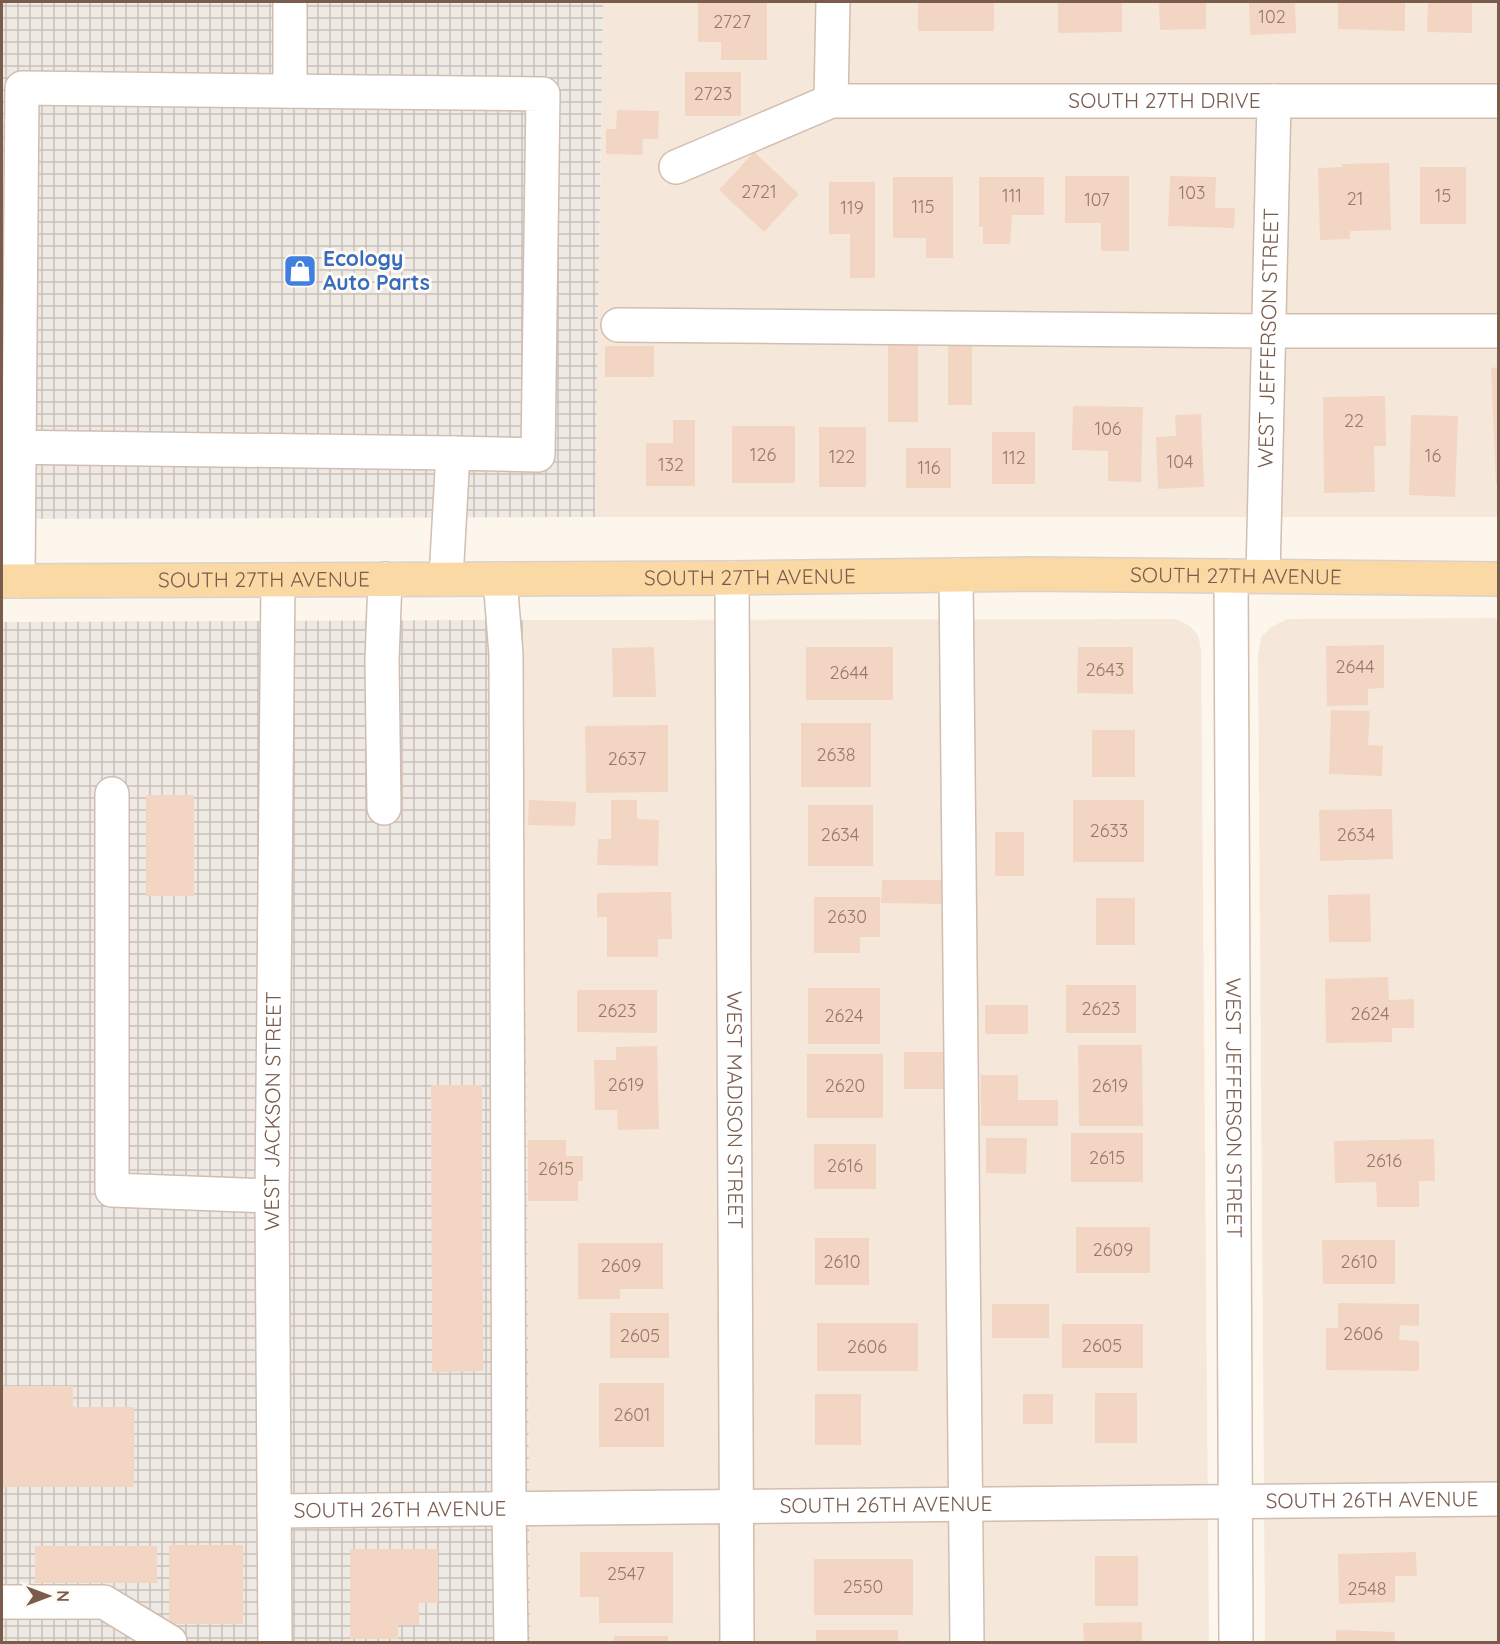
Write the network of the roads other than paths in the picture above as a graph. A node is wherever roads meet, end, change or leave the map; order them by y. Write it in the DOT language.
graph roads {
  1 [pos="290,2"];
  2 [pos="833,2"];
  3 [pos="290,91"];
  4 [pos="831,100"];
  5 [pos="1274,100"];
  6 [pos="1498,100"];
  7 [pos="676,167"];
  8 [pos="618,325"];
  9 [pos="1270,331"];
  10 [pos="1498,331"];
  11 [pos="10,447"];
  12 [pos="453,453"];
  13 [pos="956,574"];
  14 [pos="1231,576"];
  15 [pos="1263,576"];
  16 [pos="732,578"];
  17 [pos="385,579"];
  18 [pos="446,579"];
  19 [pos="500,579"];
  20 [pos="1498,579"];
  21 [pos="278,580"];
  22 [pos="10,581"];
  23 [pos="112,794"];
  24 [pos="384,808"];
  25 [pos="272,1196"];
  26 [pos="1498,1499"];
  27 [pos="1235,1501"];
  28 [pos="965,1504"];
  29 [pos="736,1506"];
  30 [pos="508,1508"];
  31 [pos="274,1511"];
  32 [pos="2,1602"];
  33 [pos="170,1642"];
  34 [pos="249,1642"];
  35 [pos="275,1642"];
  36 [pos="511,1642"];
  37 [pos="737,1642"];
  38 [pos="967,1642"];
  39 [pos="1236,1642"];
  1 -- 3 [label="street"];
  2 -- 4 [label="street"];
  3 -- 11 [label="street"];
  3 -- 12 [label="street"];
  4 -- 5 [label="street, SOUTH 27TH DRIVE"];
  4 -- 7 [label="street"];
  5 -- 6 [label="street, SOUTH 27TH DRIVE"];
  5 -- 9 [label="street, WEST JEFFERSON STREET"];
  8 -- 9 [label="street"];
  9 -- 10 [label="street"];
  9 -- 15 [label="street, WEST JEFFERSON STREET"];
  11 -- 12 [label="street"];
  11 -- 22 [label="street"];
  12 -- 18 [label="street"];
  13 -- 14 [label="main road, SOUTH 27TH AVENUE"];
  13 -- 16 [label="main road, SOUTH 27TH AVENUE"];
  13 -- 28 [label="street"];
  14 -- 15 [label="main road, SOUTH 27TH AVENUE"];
  14 -- 27 [label="street, WEST JEFFERSON STREET"];
  15 -- 20 [label="main road, SOUTH 27TH AVENUE"];
  16 -- 19 [label="main road, SOUTH 27TH AVENUE"];
  16 -- 29 [label="street, WEST MADISON STREET"];
  17 -- 18 [label="main road, SOUTH 27TH AVENUE"];
  17 -- 21 [label="main road, SOUTH 27TH AVENUE"];
  17 -- 24 [label="street"];
  18 -- 19 [label="main road, SOUTH 27TH AVENUE"];
  19 -- 30 [label="street"];
  21 -- 22 [label="main road, SOUTH 27TH AVENUE"];
  21 -- 25 [label="street, WEST JACKSON STREET"];
  23 -- 25 [label="street"];
  25 -- 31 [label="street, WEST JACKSON STREET"];
  26 -- 27 [label="street, SOUTH 26TH AVENUE"];
  27 -- 28 [label="street, SOUTH 26TH AVENUE"];
  27 -- 39 [label="street, WEST JEFFERSON STREET"];
  28 -- 29 [label="street, SOUTH 26TH AVENUE"];
  28 -- 38 [label="street"];
  29 -- 30 [label="street, SOUTH 26TH AVENUE"];
  29 -- 37 [label="street, WEST MADISON STREET"];
  30 -- 31 [label="street, SOUTH 26TH AVENUE"];
  30 -- 36 [label="street"];
  31 -- 35 [label="street, WEST JACKSON STREET"];
  32 -- 33 [label="street"];
  34 -- 35 [label="street"];
}
